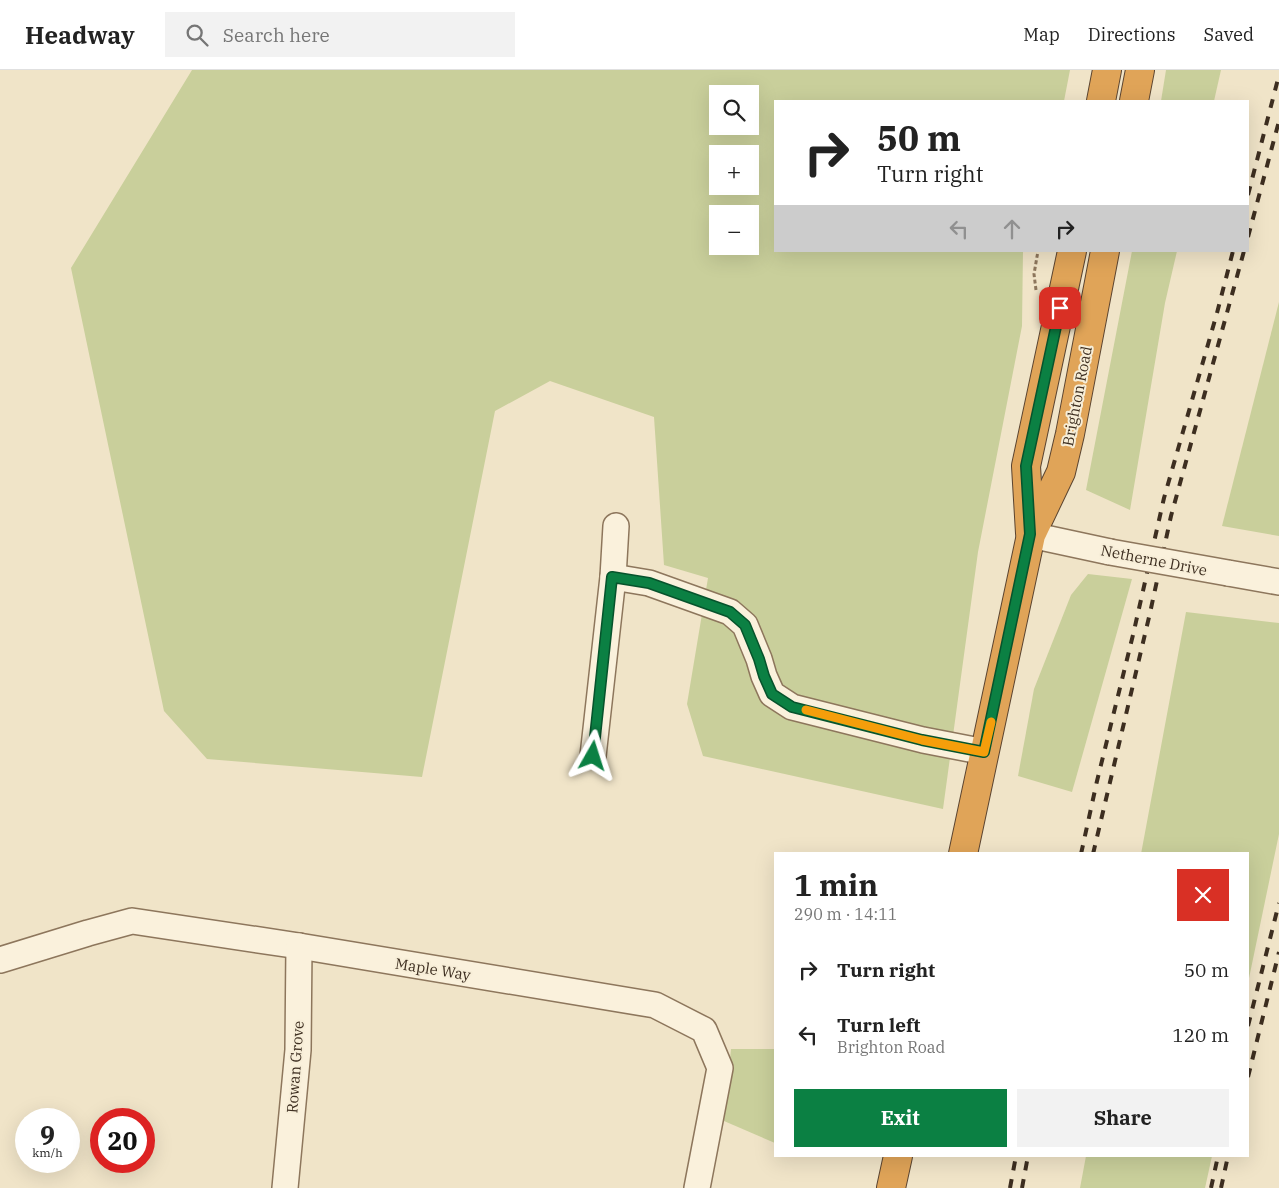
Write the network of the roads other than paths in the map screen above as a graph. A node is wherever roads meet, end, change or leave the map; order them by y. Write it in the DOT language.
graph roads {
  1 [pos="1107,70"];
  2 [pos="1140,70"];
  3 [pos="1101,100"];
  4 [pos="1134,100"];
  5 [pos="1072,252"];
  6 [pos="1105,252"];
  7 [pos="616,526"];
  8 [pos="1030,534"];
  9 [pos="612,577"];
  10 [pos="1279,582"];
  11 [pos="984,752"];
  12 [pos="593,756"];
  13 [pos="963,852"];
  14 [pos="298,946"];
  15 [pos="0,960"];
  16 [pos="898,1157"];
  17 [pos="285,1188"];
  18 [pos="697,1188"];
  19 [pos="892,1188"];
  1 -- 3 [label="highway"];
  2 -- 4 [label="highway"];
  5 -- 8 [label="highway, Brighton Road"];
  6 -- 8 [label="highway, Brighton Road"];
  7 -- 9 [label="street"];
  8 -- 10 [label="street, Netherne Drive, bridge"];
  8 -- 11 [label="highway, Brighton Road"];
  9 -- 11 [label="street"];
  9 -- 12 [label="street"];
  11 -- 13 [label="highway, Brighton Road"];
  14 -- 15 [label="street, Maple Way"];
  14 -- 17 [label="street, Rowan Grove"];
  14 -- 18 [label="street, Maple Way"];
  16 -- 19 [label="highway"];
}
